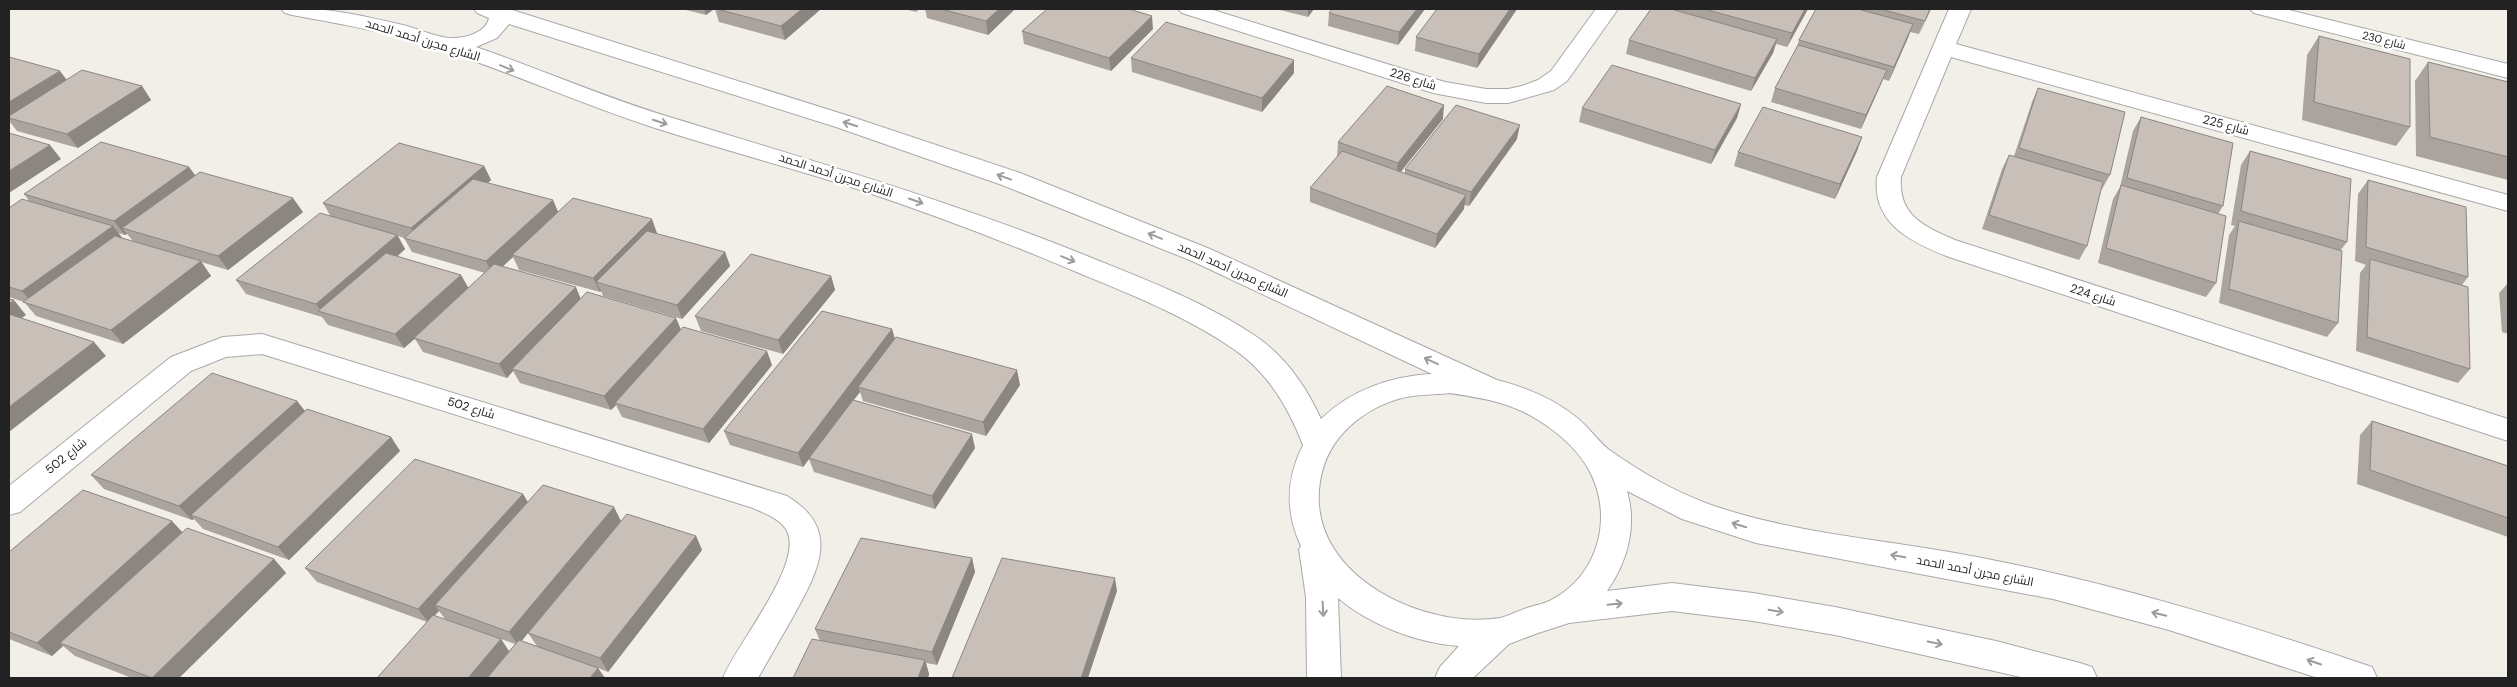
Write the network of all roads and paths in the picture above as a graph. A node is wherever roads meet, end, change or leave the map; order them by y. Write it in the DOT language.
graph roads {
  1 [pos="292,9"];
  2 [pos="1189,9"];
  3 [pos="1607,9"];
  4 [pos="1960,9"];
  5 [pos="2261,9"];
  6 [pos="493,11"];
  7 [pos="449,45"];
  8 [pos="1944,48"];
  9 [pos="2508,71"];
  10 [pos="2508,203"];
  11 [pos="1491,388"];
  12 [pos="2508,430"];
  13 [pos="1317,444"];
  14 [pos="1597,456"];
  15 [pos="9,503"];
  16 [pos="1314,543"];
  17 [pos="1566,609"];
  18 [pos="1499,632"];
  19 [pos="740,678"];
  20 [pos="1324,678"];
  21 [pos="1452,678"];
  22 [pos="2080,678"];
  23 [pos="2360,678"];
  1 -- 7 [label="street, الشارع مجرن أحمد الحمد"];
  2 -- 3 [label="street, شارع 226"];
  4 -- 8 [label="street, شارع 224"];
  5 -- 9 [label="street, شارع 230"];
  6 -- 7 [label="street"];
  11 -- 6 [label="street, الشارع مجرن أحمد الحمد, one-way"];
  7 -- 13 [label="street, الشارع مجرن أحمد الحمد, one-way"];
  8 -- 10 [label="street, شارع 225"];
  8 -- 12 [label="street, شارع 224"];
  11 -- 13 [label="street"];
  11 -- 14 [label="street"];
  13 -- 16 [label="street"];
  14 -- 17 [label="street"];
  23 -- 14 [label="street, الشارع مجرن أحمد الحمد, one-way"];
  15 -- 19 [label="street, شارع 502"];
  16 -- 18 [label="street"];
  16 -- 20 [label="street, one-way"];
  17 -- 18 [label="street"];
  17 -- 22 [label="street, one-way"];
  18 -- 21 [label="street"];
}
